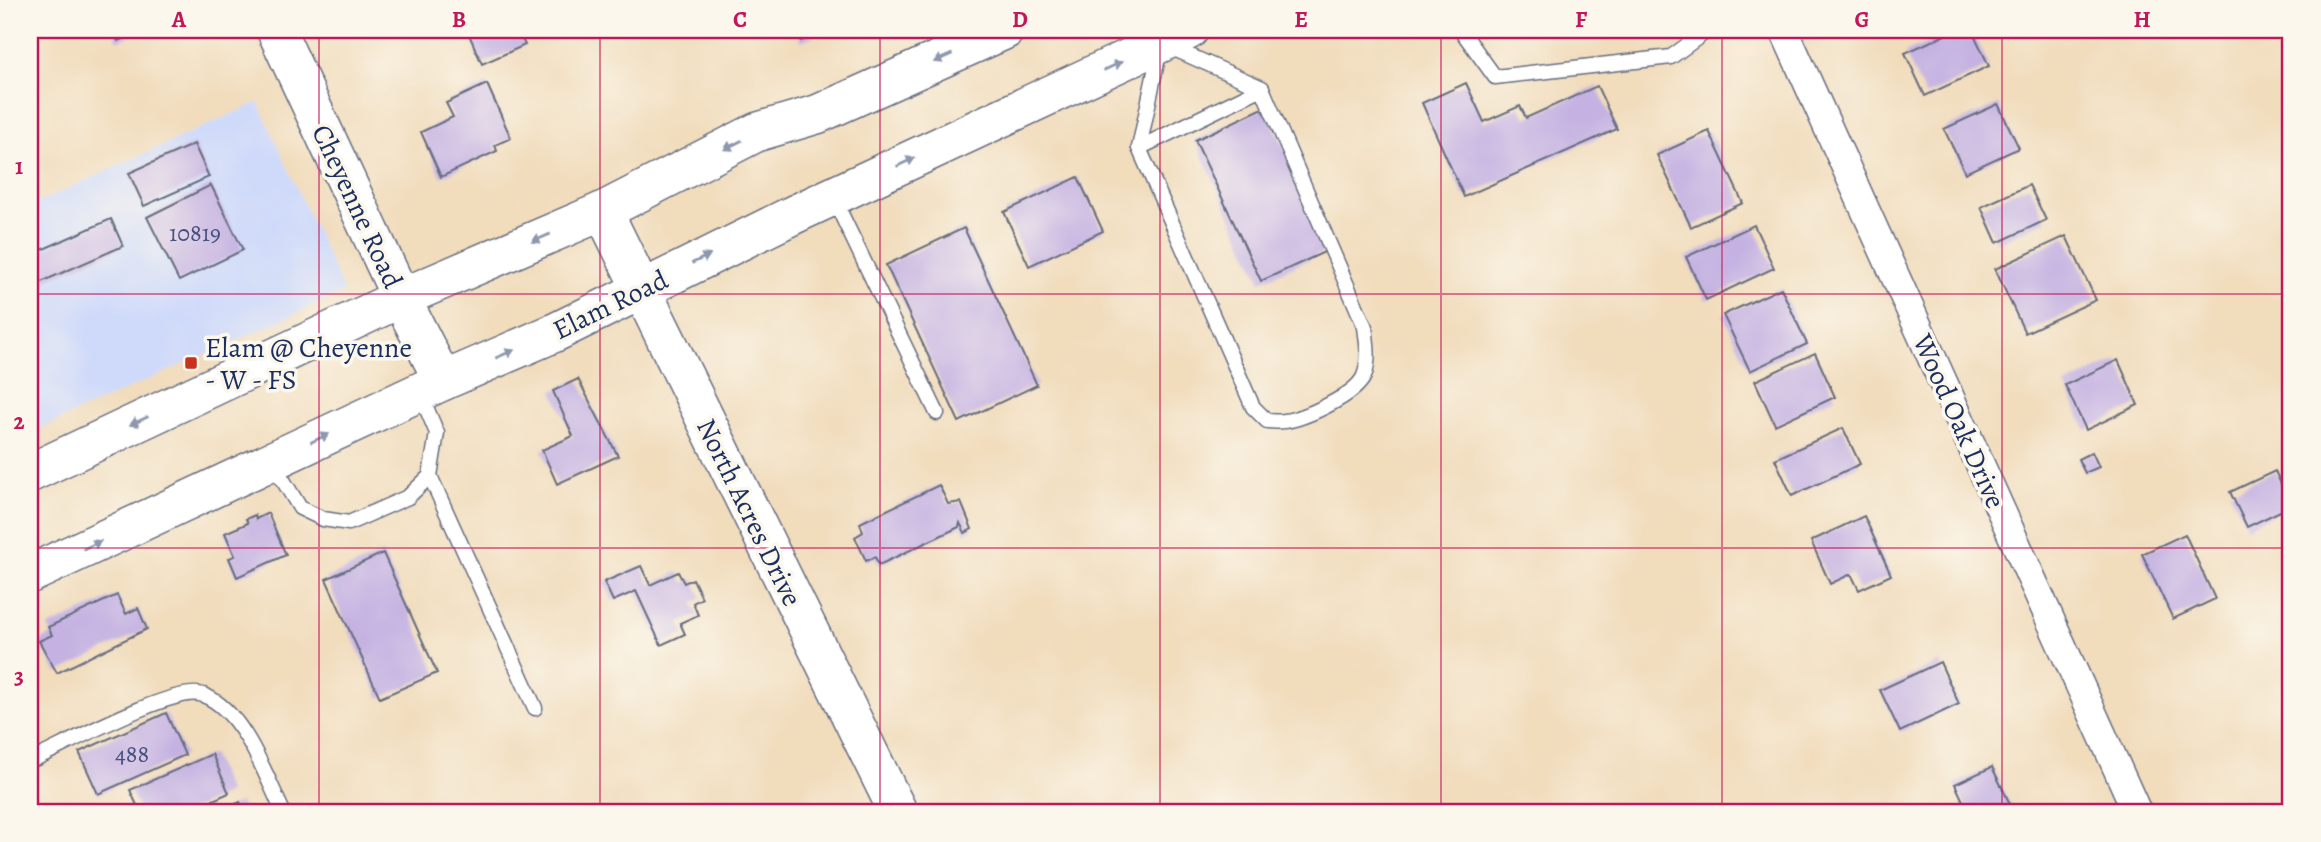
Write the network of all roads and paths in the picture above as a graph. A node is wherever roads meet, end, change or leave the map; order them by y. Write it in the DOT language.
graph roads {
  1 [pos="276,30"];
  2 [pos="1005,30"];
  3 [pos="1461,30"];
  4 [pos="1708,30"];
  5 [pos="1784,30"];
  6 [pos="1168,34"];
  7 [pos="1262,88"];
  8 [pos="1139,149"];
  9 [pos="832,196"];
  10 [pos="603,211"];
  11 [pos="639,289"];
  12 [pos="401,298"];
  13 [pos="431,386"];
  14 [pos="937,413"];
  15 [pos="271,461"];
  16 [pos="30,473"];
  17 [pos="430,477"];
  18 [pos="30,574"];
  19 [pos="535,708"];
  20 [pos="30,761"];
  21 [pos="283,812"];
  22 [pos="898,812"];
  23 [pos="2137,812"];
  1 -- 12 [label="main road, Cheyenne Road"];
  2 -- 10 [label="main road, one-way"];
  3 -- 4 [label="lane"];
  5 -- 23 [label="street, Wood Oak Drive"];
  6 -- 7 [label="lane"];
  6 -- 8 [label="lane"];
  9 -- 6 [label="main road, Elam Road, one-way"];
  7 -- 8 [label="lane"];
  7 -- 8 [label="lane"];
  11 -- 9 [label="main road, Elam Road, one-way"];
  9 -- 14 [label="lane"];
  10 -- 11 [label="main road, North Acres Drive"];
  10 -- 12 [label="main road, one-way"];
  13 -- 11 [label="main road, Elam Road, one-way"];
  11 -- 22 [label="main road, North Acres Drive"];
  12 -- 13 [label="main road, Cheyenne Road"];
  12 -- 16 [label="main road, one-way"];
  15 -- 13 [label="main road, Elam Road, one-way"];
  13 -- 17 [label="lane"];
  15 -- 17 [label="lane"];
  18 -- 15 [label="main road, Elam Road, one-way"];
  17 -- 19 [label="lane"];
  20 -- 21 [label="lane"];
}
